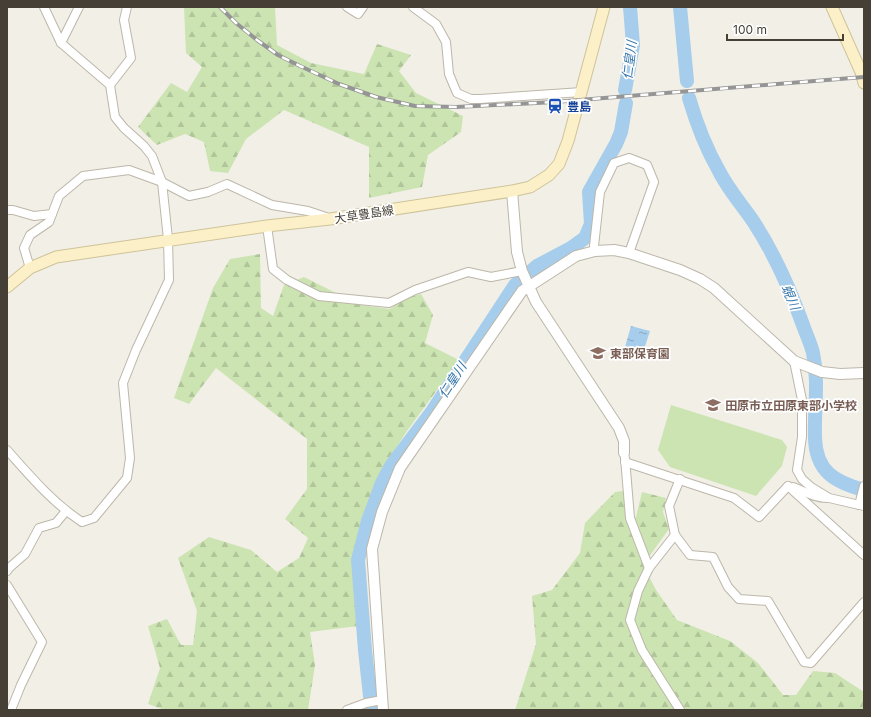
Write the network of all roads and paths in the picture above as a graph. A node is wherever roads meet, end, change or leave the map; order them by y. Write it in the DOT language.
graph roads {
  1 [pos="44,7"];
  2 [pos="79,7"];
  3 [pos="126,7"];
  4 [pos="347,7"];
  5 [pos="363,7"];
  6 [pos="413,7"];
  7 [pos="604,7"];
  8 [pos="832,7"];
  9 [pos="61,43"];
  10 [pos="863,76"];
  11 [pos="110,85"];
  12 [pos="582,92"];
  13 [pos="162,182"];
  14 [pos="512,191"];
  15 [pos="7,210"];
  16 [pos="52,214"];
  17 [pos="330,219"];
  18 [pos="267,226"];
  19 [pos="168,239"];
  20 [pos="595,251"];
  21 [pos="629,253"];
  22 [pos="30,268"];
  23 [pos="522,271"];
  24 [pos="529,286"];
  25 [pos="7,287"];
  26 [pos="794,361"];
  27 [pos="864,373"];
  28 [pos="7,450"];
  29 [pos="625,457"];
  30 [pos="680,479"];
  31 [pos="788,486"];
  32 [pos="863,490"];
  33 [pos="829,498"];
  34 [pos="862,505"];
  35 [pos="66,511"];
  36 [pos="675,535"];
  37 [pos="864,555"];
  38 [pos="649,568"];
  39 [pos="8,569"];
  40 [pos="7,585"];
  41 [pos="864,602"];
  42 [pos="382,705"];
  43 [pos="11,710"];
  44 [pos="347,710"];
  45 [pos="680,710"];
  1 -- 9 [label="street"];
  2 -- 9 [label="street"];
  3 -- 11 [label="street"];
  4 -- 5 [label="street"];
  6 -- 12 [label="street"];
  7 -- 12 [label="main road, 大草豊島線"];
  8 -- 10 [label="main road"];
  9 -- 11 [label="street"];
  11 -- 13 [label="street"];
  12 -- 14 [label="main road, 大草豊島線"];
  13 -- 16 [label="street"];
  13 -- 17 [label="street"];
  13 -- 19 [label="street"];
  14 -- 17 [label="main road, 大草豊島線"];
  14 -- 23 [label="street"];
  15 -- 16 [label="street"];
  16 -- 22 [label="street"];
  17 -- 18 [label="main road, 大草豊島線"];
  18 -- 19 [label="main road, 大草豊島線"];
  18 -- 23 [label="street"];
  19 -- 22 [label="main road, 大草豊島線"];
  19 -- 35 [label="street"];
  20 -- 21 [label="street"];
  20 -- 21 [label="street"];
  20 -- 24 [label="street"];
  21 -- 26 [label="street"];
  22 -- 25 [label="main road, 大草豊島線"];
  23 -- 24 [label="street"];
  24 -- 29 [label="street"];
  24 -- 42 [label="street"];
  26 -- 27 [label="street"];
  26 -- 33 [label="street"];
  28 -- 35 [label="street"];
  29 -- 30 [label="street"];
  29 -- 38 [label="street"];
  30 -- 31 [label="street"];
  30 -- 36 [label="street"];
  31 -- 33 [label="street"];
  31 -- 37 [label="street"];
  32 -- 34 [label="street"];
  33 -- 34 [label="street"];
  35 -- 39 [label="street"];
  36 -- 38 [label="street"];
  36 -- 41 [label="street"];
  38 -- 45 [label="street"];
  40 -- 43 [label="street"];
  42 -- 44 [label="street"];
}
